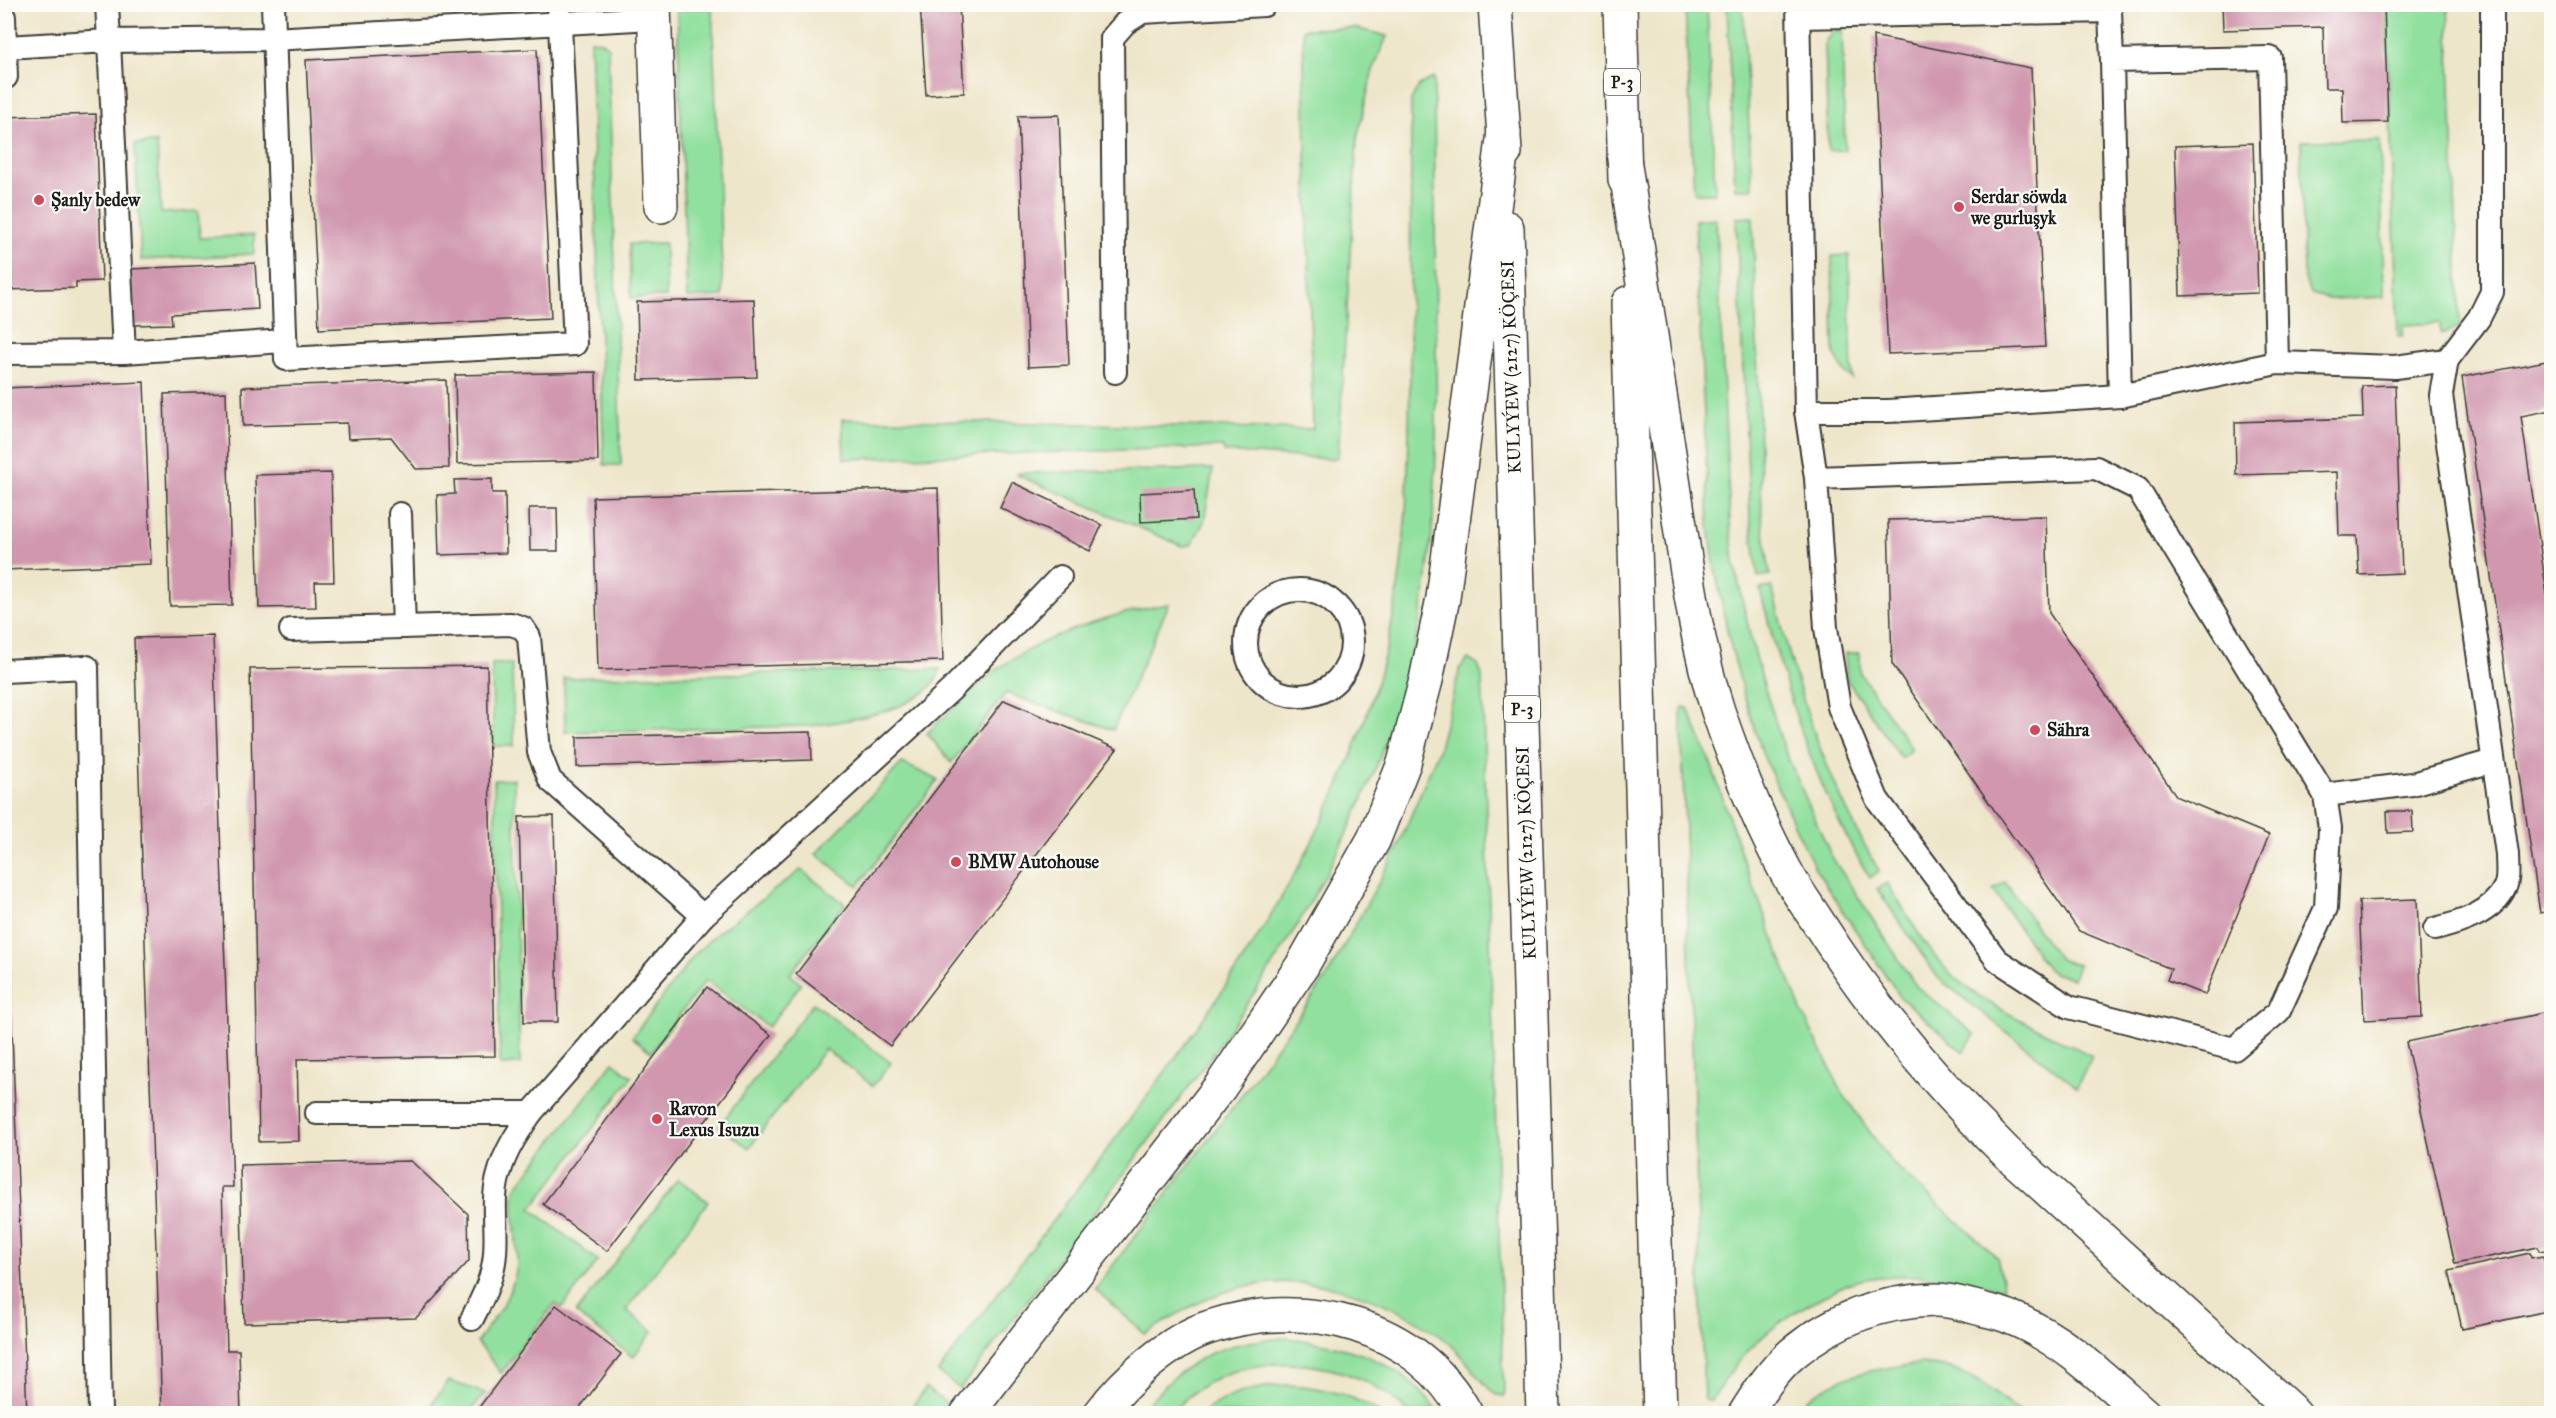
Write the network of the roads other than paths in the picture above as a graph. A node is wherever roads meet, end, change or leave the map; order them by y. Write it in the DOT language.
graph roads {
  1 [pos="107,4"];
  2 [pos="273,4"];
  3 [pos="1495,4"];
  4 [pos="1620,4"];
  5 [pos="2492,4"];
  6 [pos="1264,5"];
  7 [pos="654,11"];
  8 [pos="1798,11"];
  9 [pos="559,14"];
  10 [pos="4,17"];
  11 [pos="273,39"];
  12 [pos="109,41"];
  13 [pos="6,47"];
  14 [pos="2112,61"];
  15 [pos="4,77"];
  16 [pos="1504,132"];
  17 [pos="1624,159"];
  18 [pos="661,206"];
  19 [pos="284,340"];
  20 [pos="124,352"];
  21 [pos="4,353"];
  22 [pos="2447,360"];
  23 [pos="2277,363"];
  24 [pos="1115,372"];
  25 [pos="2120,396"];
  26 [pos="1806,411"];
  27 [pos="1816,478"];
  28 [pos="400,514"];
  29 [pos="1060,577"];
  30 [pos="404,627"];
  31 [pos="291,630"];
  32 [pos="4,671"];
  33 [pos="1273,689"];
  34 [pos="2493,761"];
  35 [pos="2325,795"];
  36 [pos="703,915"];
  37 [pos="2435,929"];
  38 [pos="317,1113"];
  39 [pos="531,1113"];
  40 [pos="472,1319"];
  41 [pos="100,1413"];
  42 [pos="966,1413"];
  43 [pos="1100,1413"];
  44 [pos="1466,1413"];
  45 [pos="1544,1413"];
  46 [pos="1660,1413"];
  47 [pos="1745,1413"];
  48 [pos="2144,1413"];
  49 [pos="2295,1413"];
  1 -- 12 [label="lane"];
  2 -- 11 [label="lane"];
  3 -- 16 [label="main road, KULYÝEW (2127) KÖÇESI / P-3"];
  4 -- 17 [label="main road, P-3"];
  5 -- 22 [label="lane"];
  6 -- 24 [label="lane"];
  7 -- 9 [label="lane"];
  7 -- 18 [label="main road"];
  8 -- 14 [label="lane"];
  8 -- 26 [label="lane"];
  9 -- 11 [label="lane"];
  9 -- 19 [label="lane"];
  10 -- 13 [label="lane"];
  11 -- 12 [label="lane"];
  11 -- 19 [label="lane"];
  12 -- 13 [label="lane"];
  12 -- 20 [label="lane"];
  13 -- 15 [label="lane"];
  14 -- 23 [label="lane"];
  14 -- 25 [label="lane"];
  16 -- 42 [label="main road"];
  16 -- 45 [label="main road, KULYÝEW (2127) KÖÇESI / P-3"];
  17 -- 46 [label="main road, P-3"];
  17 -- 49 [label="main road"];
  19 -- 20 [label="lane"];
  20 -- 21 [label="lane"];
  22 -- 23 [label="lane"];
  22 -- 34 [label="lane"];
  23 -- 25 [label="lane"];
  25 -- 26 [label="lane"];
  26 -- 27 [label="lane"];
  27 -- 35 [label="lane"];
  27 -- 35 [label="lane"];
  28 -- 30 [label="lane"];
  29 -- 36 [label="lane"];
  30 -- 31 [label="lane"];
  30 -- 36 [label="lane"];
  32 -- 41 [label="lane"];
  33 -- 33 [label="lane"];
  34 -- 35 [label="lane"];
  34 -- 37 [label="lane"];
  36 -- 39 [label="lane"];
  38 -- 39 [label="lane"];
  39 -- 40 [label="lane"];
  43 -- 44 [label="main road"];
  47 -- 48 [label="main road"];
}
